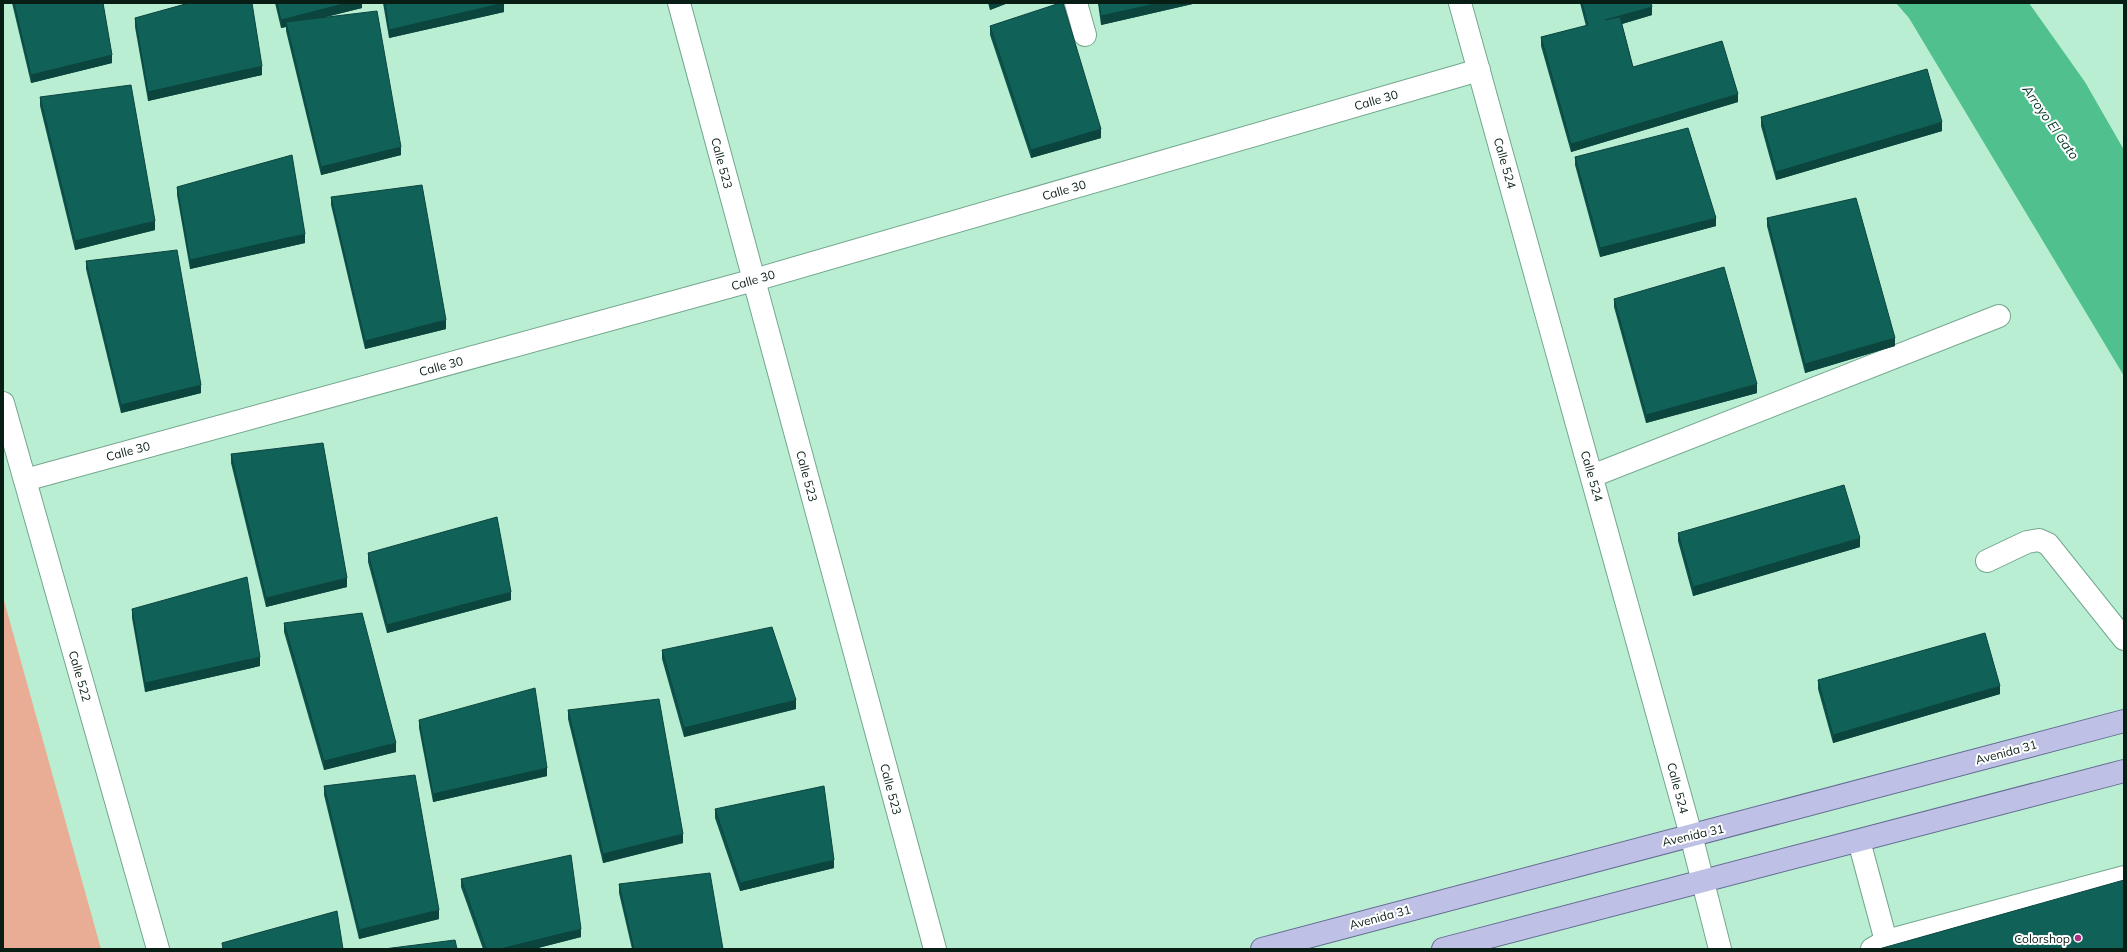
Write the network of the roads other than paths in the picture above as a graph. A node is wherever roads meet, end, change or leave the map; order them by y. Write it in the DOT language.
graph roads {
  1 [pos="679,3"];
  2 [pos="1076,3"];
  3 [pos="1460,3"];
  4 [pos="1085,35"];
  5 [pos="1479,70"];
  6 [pos="754,280"];
  7 [pos="1999,316"];
  8 [pos="3,403"];
  9 [pos="1592,476"];
  10 [pos="25,480"];
  11 [pos="1987,561"];
  12 [pos="2124,638"];
  13 [pos="2124,721"];
  14 [pos="2124,771"];
  15 [pos="1691,835"];
  16 [pos="1859,841"];
  17 [pos="2124,877"];
  18 [pos="1703,882"];
  19 [pos="1879,945"];
  20 [pos="158,949"];
  21 [pos="935,949"];
  22 [pos="1262,949"];
  23 [pos="1443,949"];
  24 [pos="1720,949"];
  1 -- 6 [label="street, Calle 523"];
  2 -- 4 [label="street"];
  3 -- 5 [label="street, Calle 524"];
  5 -- 6 [label="street, Calle 30"];
  5 -- 9 [label="street, Calle 524"];
  6 -- 10 [label="street, Calle 30"];
  6 -- 21 [label="street, Calle 523"];
  7 -- 9 [label="street"];
  8 -- 10 [label="street, Calle 522"];
  9 -- 15 [label="street, Calle 524"];
  10 -- 20 [label="street, Calle 522"];
  11 -- 12 [label="street"];
  13 -- 15 [label="main road, Avenida 31"];
  14 -- 16 [label="main road"];
  15 -- 18 [label="street, Calle 524"];
  15 -- 22 [label="main road, Avenida 31"];
  16 -- 18 [label="main road"];
  16 -- 19 [label="street"];
  17 -- 19 [label="street"];
  18 -- 23 [label="main road"];
  18 -- 24 [label="street, Calle 524"];
}
